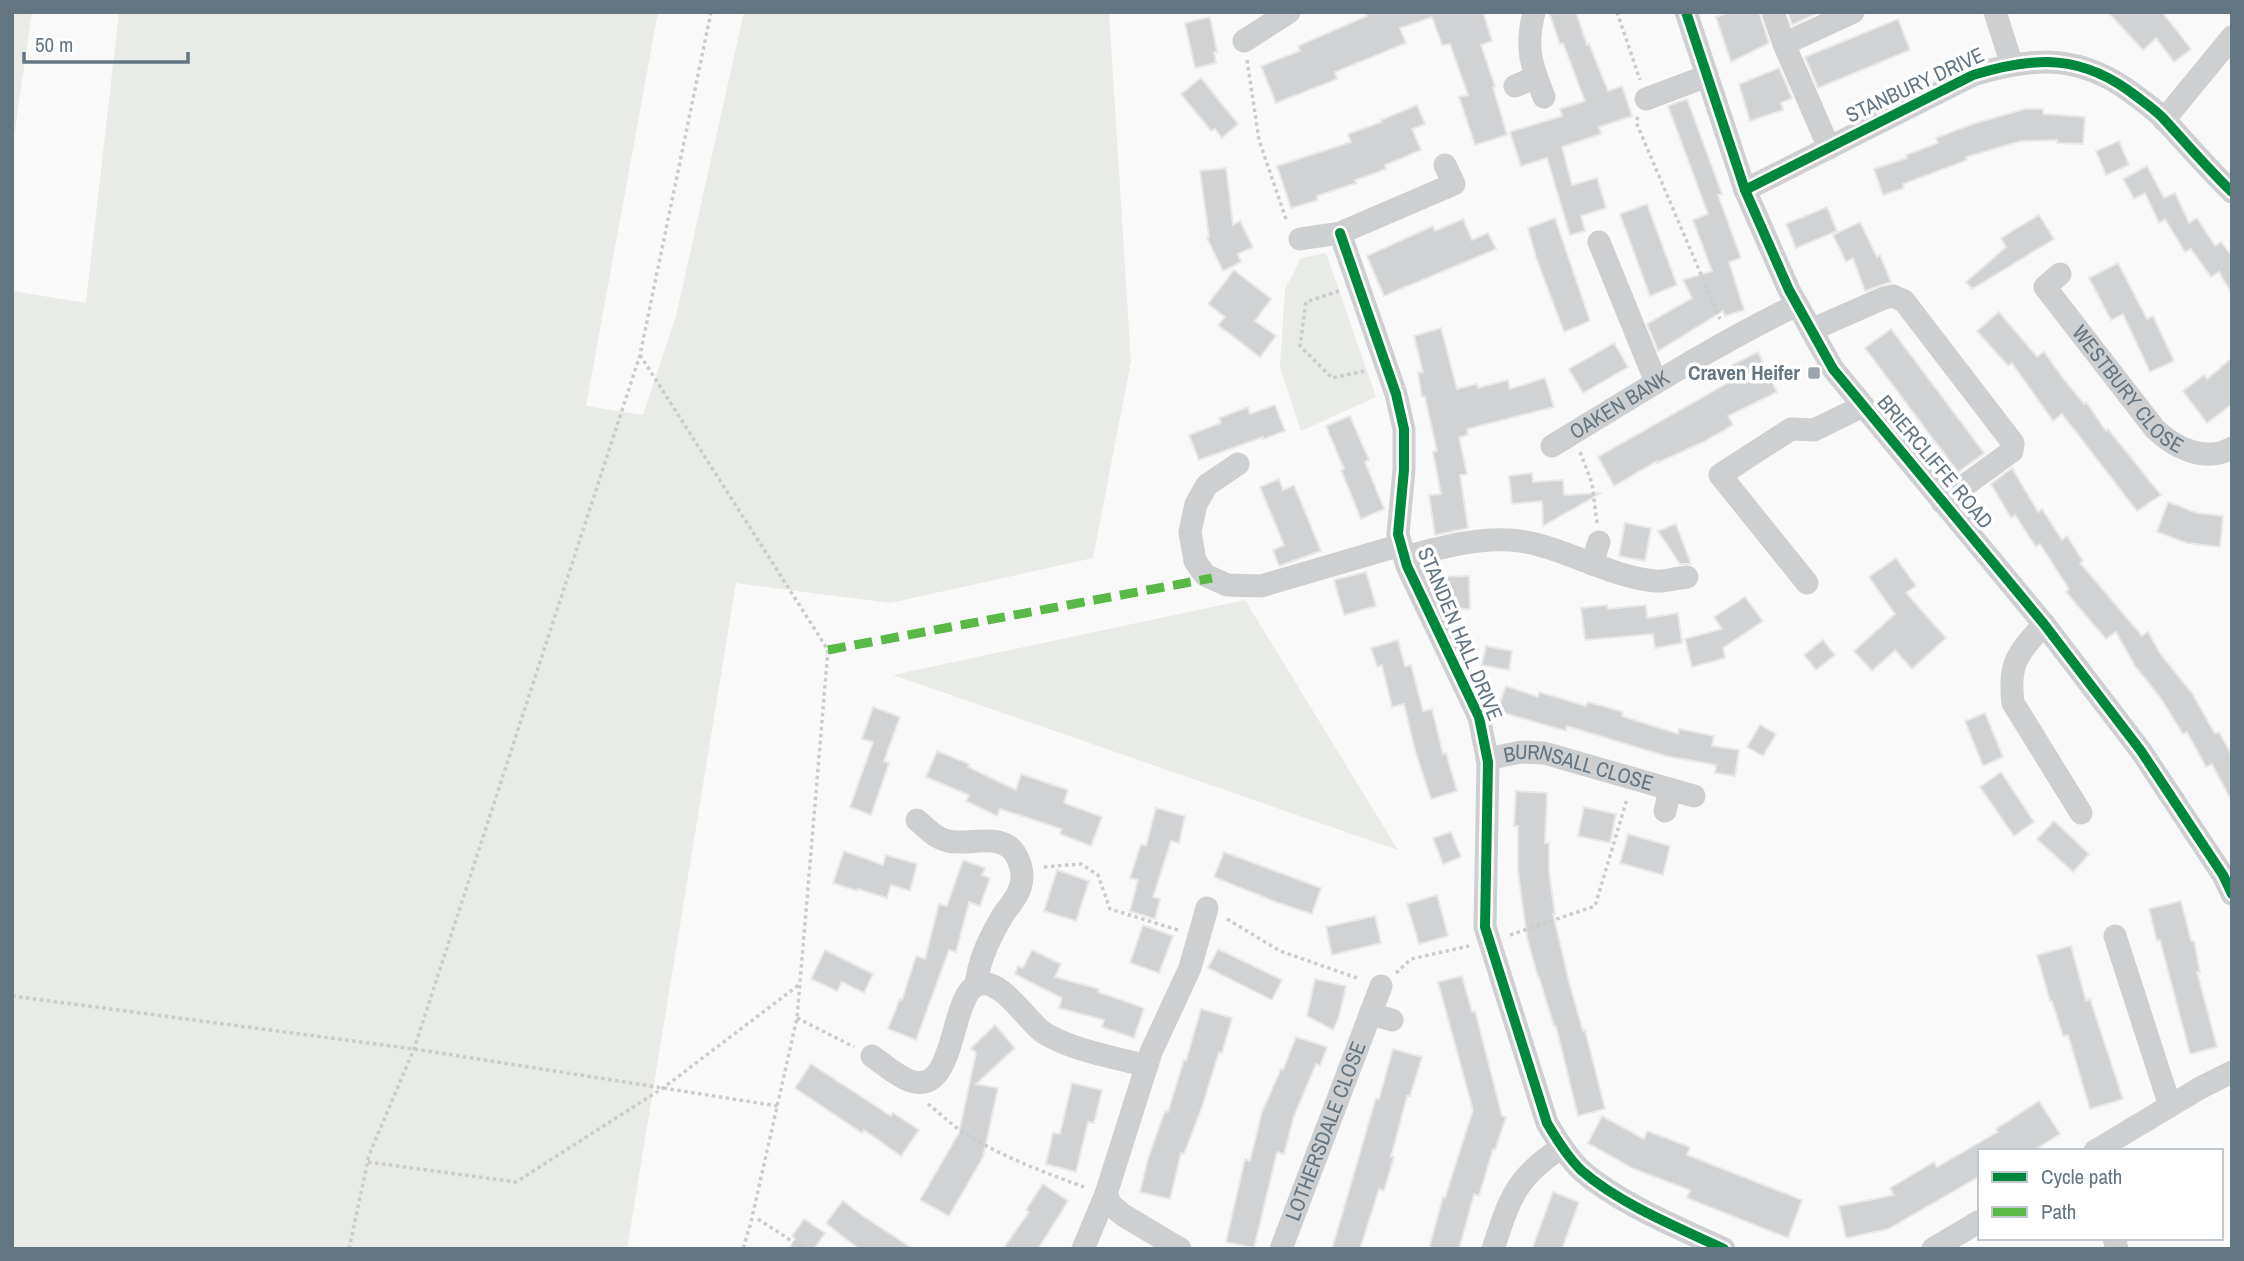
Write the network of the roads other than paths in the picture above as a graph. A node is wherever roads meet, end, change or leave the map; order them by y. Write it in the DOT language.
graph roads {
  1 [pos="1289,12"];
  2 [pos="1534,12"];
  3 [pos="1686,12"];
  4 [pos="1773,12"];
  5 [pos="1853,12"];
  6 [pos="1995,12"];
  7 [pos="2232,37"];
  8 [pos="1244,41"];
  9 [pos="1784,44"];
  10 [pos="2012,65"];
  11 [pos="1707,76"];
  12 [pos="1532,87"];
  13 [pos="1646,99"];
  14 [pos="2164,120"];
  15 [pos="1829,148"];
  16 [pos="1454,183"];
  17 [pos="1745,190"];
  18 [pos="2232,192"];
  19 [pos="1340,233"];
  20 [pos="1300,239"];
  21 [pos="1599,242"];
  22 [pos="2046,286"];
  23 [pos="1797,305"];
  24 [pos="1811,330"];
  25 [pos="1656,382"];
  26 [pos="1863,406"];
  27 [pos="1561,440"];
  28 [pos="2232,448"];
  29 [pos="1238,464"];
  30 [pos="1942,502"];
  31 [pos="1599,542"];
  32 [pos="1403,551"];
  33 [pos="1592,564"];
  34 [pos="1687,577"];
  35 [pos="1807,583"];
  36 [pos="2044,624"];
  37 [pos="1487,759"];
  38 [pos="1694,796"];
  39 [pos="2081,813"];
  40 [pos="917,820"];
  41 [pos="2232,894"];
  42 [pos="1207,908"];
  43 [pos="2115,936"];
  44 [pos="976,985"];
  45 [pos="1381,986"];
  46 [pos="872,1056"];
  47 [pos="1147,1066"];
  48 [pos="2232,1072"];
  49 [pos="2170,1106"];
  50 [pos="1562,1147"];
  51 [pos="2098,1149"];
  52 [pos="1106,1194"];
  53 [pos="1978,1221"];
  54 [pos="1709,1246"];
  55 [pos="1083,1249"];
  56 [pos="1180,1249"];
  57 [pos="1281,1249"];
  58 [pos="1493,1249"];
  59 [pos="1933,1249"];
  1 -- 8 [label="street"];
  2 -- 12 [label="street"];
  3 -- 11 [label="street, BRIERCLIFFE ROAD"];
  4 -- 9 [label="street"];
  5 -- 9 [label="street"];
  6 -- 10 [label="street"];
  7 -- 14 [label="street"];
  9 -- 15 [label="street"];
  10 -- 14 [label="street, STANBURY DRIVE"];
  10 -- 15 [label="street, STANBURY DRIVE"];
  11 -- 13 [label="street"];
  11 -- 17 [label="street, BRIERCLIFFE ROAD"];
  14 -- 18 [label="street, STANBURY DRIVE"];
  15 -- 17 [label="street, STANBURY DRIVE"];
  16 -- 19 [label="street"];
  17 -- 23 [label="street, BRIERCLIFFE ROAD"];
  19 -- 20 [label="street"];
  19 -- 32 [label="street, STANDEN HALL DRIVE"];
  21 -- 25 [label="street"];
  22 -- 28 [label="street, WESTBURY CLOSE"];
  23 -- 24 [label="street, BRIERCLIFFE ROAD"];
  23 -- 25 [label="street, OAKEN BANK"];
  24 -- 26 [label="street, BRIERCLIFFE ROAD"];
  24 -- 30 [label="street"];
  25 -- 27 [label="street, OAKEN BANK"];
  26 -- 30 [label="street, BRIERCLIFFE ROAD"];
  26 -- 35 [label="street"];
  29 -- 32 [label="street"];
  30 -- 36 [label="street, BRIERCLIFFE ROAD"];
  31 -- 33 [label="street"];
  32 -- 33 [label="street"];
  32 -- 37 [label="street, STANDEN HALL DRIVE"];
  33 -- 34 [label="street"];
  36 -- 39 [label="street"];
  36 -- 41 [label="street, BRIERCLIFFE ROAD"];
  37 -- 38 [label="street, BURNSALL CLOSE"];
  37 -- 50 [label="street, STANDEN HALL DRIVE"];
  40 -- 44 [label="street"];
  42 -- 47 [label="street"];
  43 -- 49 [label="street"];
  44 -- 46 [label="street"];
  44 -- 47 [label="street"];
  45 -- 57 [label="street, LOTHERSDALE CLOSE"];
  47 -- 52 [label="street"];
  48 -- 49 [label="street"];
  49 -- 51 [label="street"];
  50 -- 54 [label="street, STANDEN HALL DRIVE"];
  50 -- 58 [label="street"];
  52 -- 55 [label="street"];
  52 -- 56 [label="street"];
  53 -- 59 [label="street"];
}
